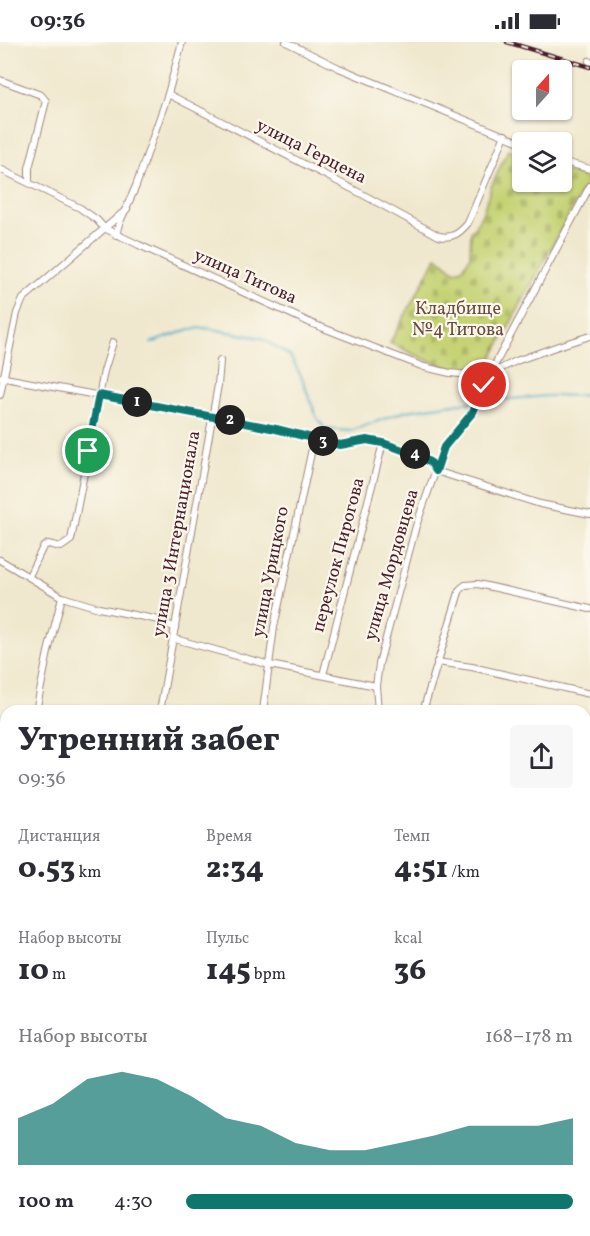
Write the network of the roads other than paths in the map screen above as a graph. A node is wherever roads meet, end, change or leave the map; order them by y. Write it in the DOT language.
graph roads {
  1 [pos="182,42"];
  2 [pos="286,42"];
  3 [pos="0,80"];
  4 [pos="168,94"];
  5 [pos="506,135"];
  6 [pos="512,138"];
  7 [pos="572,164"];
  8 [pos="0,169"];
  9 [pos="590,169"];
  10 [pos="28,182"];
  11 [pos="590,186"];
  12 [pos="127,209"];
  13 [pos="104,228"];
  14 [pos="116,235"];
  15 [pos="590,336"];
  16 [pos="112,342"];
  17 [pos="220,361"];
  18 [pos="492,373"];
  19 [pos="478,376"];
  20 [pos="2,377"];
  21 [pos="484,385"];
  22 [pos="0,395"];
  23 [pos="99,395"];
  24 [pos="213,417"];
  25 [pos="314,440"];
  26 [pos="383,443"];
  27 [pos="436,471"];
  28 [pos="590,514"];
  29 [pos="0,560"];
  30 [pos="29,576"];
  31 [pos="62,597"];
  32 [pos="590,609"];
  33 [pos="175,628"];
  34 [pos="175,639"];
  35 [pos="437,662"];
  36 [pos="270,665"];
  37 [pos="323,675"];
  38 [pos="376,686"];
  39 [pos="590,694"];
  40 [pos="37,705"];
  41 [pos="161,705"];
  42 [pos="264,705"];
  43 [pos="378,705"];
  44 [pos="425,705"];
  1 -- 4 [label="street"];
  2 -- 5 [label="street"];
  3 -- 10 [label="street"];
  4 -- 5 [label="street, улица Герцена"];
  4 -- 12 [label="street"];
  5 -- 6 [label="street"];
  7 -- 9 [label="street"];
  8 -- 10 [label="street, улица Титова"];
  10 -- 13 [label="street, улица Титова"];
  11 -- 18 [label="street, улица Мордовцева"];
  12 -- 13 [label="street"];
  12 -- 14 [label="street"];
  13 -- 14 [label="street, улица Титова"];
  13 -- 20 [label="street"];
  14 -- 19 [label="street, улица Титова"];
  15 -- 18 [label="street, улица Титова"];
  16 -- 23 [label="street"];
  17 -- 24 [label="street, улица 3 Интернационала"];
  18 -- 19 [label="street, улица Титова"];
  18 -- 21 [label="street, улица Мордовцева"];
  19 -- 21 [label="street"];
  20 -- 22 [label="street"];
  20 -- 23 [label="street"];
  21 -- 27 [label="street, улица Мордовцева"];
  23 -- 24 [label="street"];
  23 -- 30 [label="street"];
  24 -- 25 [label="street"];
  24 -- 33 [label="street, улица 3 Интернационала"];
  25 -- 26 [label="street"];
  25 -- 36 [label="street, улица Урицкого"];
  26 -- 27 [label="street"];
  26 -- 37 [label="street, переулок Пирогова"];
  27 -- 28 [label="street"];
  27 -- 38 [label="street, улица Мордовцева"];
  29 -- 30 [label="street"];
  30 -- 31 [label="street"];
  31 -- 33 [label="street"];
  31 -- 40 [label="street"];
  32 -- 35 [label="street"];
  33 -- 34 [label="street, улица 3 Интернационала"];
  34 -- 36 [label="street"];
  34 -- 41 [label="street, улица 3 Интернационала"];
  35 -- 39 [label="street"];
  35 -- 44 [label="street"];
  36 -- 37 [label="street"];
  36 -- 42 [label="street, улица Урицкого"];
  37 -- 38 [label="street"];
  38 -- 43 [label="street, улица Мордовцева"];
}
